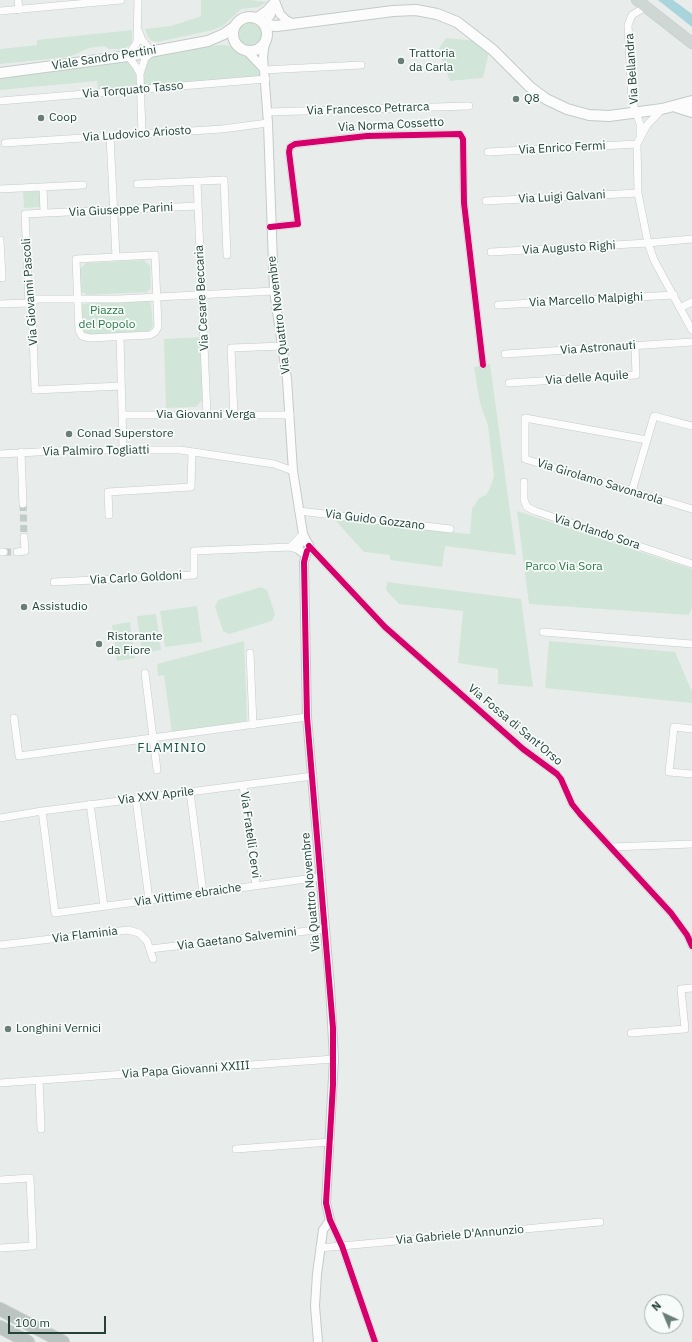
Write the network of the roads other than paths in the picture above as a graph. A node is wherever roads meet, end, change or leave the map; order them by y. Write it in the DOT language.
graph roads {
  1 [pos="18,0"];
  2 [pos="121,0"];
  3 [pos="138,0"];
  4 [pos="631,0"];
  5 [pos="275,1"];
  6 [pos="51,3"];
  7 [pos="640,4"];
  8 [pos="19,10"];
  9 [pos="0,11"];
  10 [pos="257,18"];
  11 [pos="294,24"];
  12 [pos="266,25"];
  13 [pos="234,27"];
  14 [pos="139,32"];
  15 [pos="208,40"];
  16 [pos="266,42"];
  17 [pos="690,42"];
  18 [pos="236,44"];
  19 [pos="247,51"];
  20 [pos="152,52"];
  21 [pos="128,56"];
  22 [pos="361,65"];
  23 [pos="264,70"];
  24 [pos="0,73"];
  25 [pos="140,74"];
  26 [pos="266,79"];
  27 [pos="140,89"];
  28 [pos="0,101"];
  29 [pos="692,101"];
  30 [pos="469,106"];
  31 [pos="676,107"];
  32 [pos="662,109"];
  33 [pos="268,112"];
  34 [pos="692,112"];
  35 [pos="636,113"];
  36 [pos="268,123"];
  37 [pos="142,134"];
  38 [pos="110,136"];
  39 [pos="640,136"];
  40 [pos="5,142"];
  41 [pos="636,144"];
  42 [pos="488,152"];
  43 [pos="197,181"];
  44 [pos="137,184"];
  45 [pos="83,185"];
  46 [pos="43,187"];
  47 [pos="0,189"];
  48 [pos="638,193"];
  49 [pos="486,201"];
  50 [pos="198,206"];
  51 [pos="114,210"];
  52 [pos="44,213"];
  53 [pos="270,227"];
  54 [pos="692,239"];
  55 [pos="0,240"];
  56 [pos="648,243"];
  57 [pos="491,252"];
  58 [pos="227,255"];
  59 [pos="116,257"];
  60 [pos="2,278"];
  61 [pos="274,291"];
  62 [pos="202,295"];
  63 [pos="674,296"];
  64 [pos="157,297"];
  65 [pos="78,298"];
  66 [pos="692,302"];
  67 [pos="29,303"];
  68 [pos="0,304"];
  69 [pos="498,305"];
  70 [pos="680,308"];
  71 [pos="692,330"];
  72 [pos="120,336"];
  73 [pos="692,342"];
  74 [pos="282,346"];
  75 [pos="635,346"];
  76 [pos="505,354"];
  77 [pos="482,365"];
  78 [pos="509,383"];
  79 [pos="121,386"];
  80 [pos="122,414"];
  81 [pos="207,415"];
  82 [pos="234,415"];
  83 [pos="290,415"];
  84 [pos="692,426"];
  85 [pos="647,440"];
  86 [pos="123,449"];
  87 [pos="21,452"];
  88 [pos="192,452"];
  89 [pos="0,454"];
  90 [pos="292,467"];
  91 [pos="524,482"];
  92 [pos="632,491"];
  93 [pos="23,504"];
  94 [pos="692,510"];
  95 [pos="299,511"];
  96 [pos="109,514"];
  97 [pos="450,529"];
  98 [pos="24,537"];
  99 [pos="302,546"];
  100 [pos="17,552"];
  101 [pos="692,564"];
  102 [pos="54,582"];
  103 [pos="543,632"];
  104 [pos="692,644"];
  105 [pos="250,653"];
  106 [pos="145,673"];
  107 [pos="14,718"];
  108 [pos="307,718"];
  109 [pos="253,726"];
  110 [pos="692,729"];
  111 [pos="153,739"];
  112 [pos="157,770"];
  113 [pos="692,774"];
  114 [pos="313,776"];
  115 [pos="243,785"];
  116 [pos="190,792"];
  117 [pos="136,800"];
  118 [pos="90,804"];
  119 [pos="42,811"];
  120 [pos="0,818"];
  121 [pos="692,844"];
  122 [pos="611,847"];
  123 [pos="321,877"];
  124 [pos="256,885"];
  125 [pos="203,893"];
  126 [pos="149,900"];
  127 [pos="104,906"];
  128 [pos="325,929"];
  129 [pos="0,945"];
  130 [pos="692,946"];
  131 [pos="150,949"];
  132 [pos="153,959"];
  133 [pos="692,988"];
  134 [pos="631,1033"];
  135 [pos="334,1059"];
  136 [pos="39,1080"];
  137 [pos="0,1083"];
  138 [pos="41,1129"];
  139 [pos="331,1142"];
  140 [pos="236,1149"];
  141 [pos="0,1180"];
  142 [pos="330,1220"];
  143 [pos="600,1222"];
  144 [pos="342,1246"];
  145 [pos="0,1248"];
  146 [pos="320,1248"];
  147 [pos="0,1309"];
  148 [pos="0,1327"];
  149 [pos="28,1342"];
  150 [pos="63,1342"];
  151 [pos="318,1342"];
  152 [pos="375,1342"];
  1 -- 8 [label="street"];
  2 -- 6 [label="street"];
  3 -- 14 [label="street"];
  4 -- 7 [label="street"];
  5 -- 10 [label="street"];
  5 -- 11 [label="street"];
  5 -- 12 [label="street"];
  6 -- 8 [label="street"];
  7 -- 17 [label="main road"];
  7 -- 35 [label="street, Via Bellandra"];
  8 -- 9 [label="street"];
  10 -- 12 [label="main road"];
  10 -- 13 [label="main road, Viale Sandro Pertini"];
  11 -- 12 [label="main road"];
  11 -- 16 [label="main road"];
  11 -- 35 [label="main road"];
  12 -- 16 [label="main road"];
  13 -- 15 [label="main road, Viale Sandro Pertini"];
  13 -- 18 [label="main road"];
  14 -- 20 [label="street"];
  14 -- 21 [label="street"];
  15 -- 18 [label="main road, Viale Sandro Pertini"];
  15 -- 20 [label="main road, Viale Sandro Pertini"];
  16 -- 19 [label="main road"];
  16 -- 23 [label="street, Via Quattro Novembre"];
  18 -- 19 [label="main road, Viale Sandro Pertini"];
  19 -- 23 [label="street"];
  20 -- 21 [label="main road, Viale Sandro Pertini"];
  20 -- 25 [label="street"];
  21 -- 24 [label="main road, Viale Sandro Pertini"];
  21 -- 25 [label="street"];
  22 -- 23 [label="street"];
  23 -- 26 [label="street, Via Quattro Novembre"];
  25 -- 27 [label="street"];
  26 -- 27 [label="street, Via Torquato Tasso"];
  26 -- 33 [label="street, Via Quattro Novembre"];
  27 -- 28 [label="street, Via Torquato Tasso"];
  27 -- 37 [label="street"];
  29 -- 31 [label="main road"];
  30 -- 33 [label="street, Via Francesco Petrarca"];
  31 -- 32 [label="main road"];
  31 -- 34 [label="main road"];
  32 -- 35 [label="main road"];
  32 -- 39 [label="street"];
  33 -- 36 [label="street, Via Quattro Novembre"];
  35 -- 39 [label="street, Via Bellandra"];
  36 -- 37 [label="street, Via Ludovico Ariosto"];
  36 -- 53 [label="street, Via Quattro Novembre"];
  37 -- 38 [label="street, Via Ludovico Ariosto"];
  38 -- 40 [label="street, Via Ludovico Ariosto"];
  38 -- 51 [label="street"];
  39 -- 41 [label="street"];
  41 -- 42 [label="street, Via Enrico Fermi"];
  41 -- 48 [label="street"];
  43 -- 44 [label="street"];
  43 -- 50 [label="street, Via Cesare Beccaria"];
  43 -- 58 [label="street"];
  45 -- 46 [label="street"];
  46 -- 47 [label="street"];
  46 -- 52 [label="street"];
  48 -- 49 [label="street, Via Luigi Galvani"];
  48 -- 56 [label="street"];
  50 -- 51 [label="street, Via Giuseppe Parini"];
  50 -- 62 [label="street, Via Cesare Beccaria"];
  51 -- 52 [label="street, Via Giuseppe Parini"];
  51 -- 59 [label="street"];
  52 -- 67 [label="street, Via Giovanni Pascoli"];
  53 -- 61 [label="street, Via Quattro Novembre"];
  53 -- 77 [label="street, Via Norma Cossetto"];
  54 -- 56 [label="street, Via Augusto Righi"];
  55 -- 60 [label="street"];
  56 -- 57 [label="street, Via Augusto Righi"];
  56 -- 63 [label="street"];
  59 -- 64 [label="street"];
  59 -- 65 [label="street"];
  61 -- 62 [label="street"];
  61 -- 74 [label="street, Via Quattro Novembre"];
  62 -- 64 [label="street"];
  62 -- 81 [label="street, Via Cesare Beccaria"];
  63 -- 69 [label="street, Via Marcello Malpighi"];
  63 -- 70 [label="street"];
  64 -- 65 [label="street"];
  64 -- 72 [label="street"];
  65 -- 67 [label="street"];
  65 -- 72 [label="street"];
  66 -- 70 [label="street"];
  67 -- 68 [label="street"];
  67 -- 79 [label="street, Via Giovanni Pascoli"];
  70 -- 71 [label="street"];
  72 -- 79 [label="street"];
  73 -- 75 [label="street, Via Astronauti"];
  74 -- 82 [label="street"];
  74 -- 83 [label="street, Via Quattro Novembre"];
  75 -- 76 [label="street, Via Astronauti"];
  75 -- 78 [label="street, Via delle Aquile"];
  79 -- 80 [label="street"];
  80 -- 81 [label="street, Via Giovanni Verga"];
  80 -- 86 [label="street"];
  81 -- 82 [label="street, Via Giovanni Verga"];
  82 -- 83 [label="street, Via Giovanni Verga"];
  83 -- 90 [label="street, Via Quattro Novembre"];
  84 -- 85 [label="street"];
  85 -- 92 [label="street"];
  85 -- 92 [label="street, Via Girolamo Savonarola"];
  86 -- 87 [label="street, Via Palmiro Togliatti"];
  86 -- 88 [label="street, Via Palmiro Togliatti"];
  87 -- 89 [label="street, Via Palmiro Togliatti"];
  87 -- 93 [label="street"];
  88 -- 90 [label="street, Via Palmiro Togliatti"];
  88 -- 96 [label="street"];
  90 -- 95 [label="street, Via Quattro Novembre"];
  91 -- 101 [label="street, Via Orlando Sora"];
  92 -- 94 [label="street, Via Girolamo Savonarola"];
  95 -- 97 [label="street, Via Guido Gozzano"];
  95 -- 99 [label="street, Via Quattro Novembre"];
  98 -- 100 [label="street"];
  99 -- 102 [label="street, Via Carlo Goldoni"];
  99 -- 108 [label="street, Via Quattro Novembre"];
  99 -- 122 [label="street, Via Fossa di Sant'Orso"];
  103 -- 104 [label="street"];
  105 -- 109 [label="street"];
  106 -- 111 [label="street"];
  107 -- 111 [label="street"];
  108 -- 109 [label="street"];
  108 -- 114 [label="street, Via Quattro Novembre"];
  109 -- 111 [label="street"];
  110 -- 113 [label="street"];
  111 -- 112 [label="street"];
  114 -- 115 [label="street, Via XXV Aprile"];
  114 -- 123 [label="street, Via Quattro Novembre"];
  115 -- 116 [label="street, Via XXV Aprile"];
  115 -- 124 [label="street, Via Fratelli Cervi"];
  116 -- 117 [label="street, Via XXV Aprile"];
  116 -- 125 [label="street"];
  117 -- 118 [label="street, Via XXV Aprile"];
  117 -- 126 [label="street"];
  118 -- 119 [label="street, Via XXV Aprile"];
  118 -- 127 [label="street"];
  119 -- 120 [label="street, Via XXV Aprile"];
  119 -- 127 [label="street, Via Vittime ebraiche"];
  121 -- 122 [label="street"];
  122 -- 130 [label="street, Via Fossa di Sant'Orso"];
  123 -- 124 [label="street, Via Vittime ebraiche"];
  123 -- 128 [label="street, Via Quattro Novembre"];
  124 -- 125 [label="street, Via Vittime ebraiche"];
  125 -- 126 [label="street, Via Vittime ebraiche"];
  126 -- 127 [label="street, Via Vittime ebraiche"];
  128 -- 131 [label="street, Via Gaetano Salvemini"];
  128 -- 135 [label="street, Via Quattro Novembre"];
  129 -- 131 [label="street, Via Flaminia"];
  131 -- 132 [label="street, Via Flaminia"];
  133 -- 134 [label="street"];
  135 -- 136 [label="street, Via Papa Giovanni XXIII"];
  135 -- 139 [label="street, Via Quattro Novembre"];
  136 -- 137 [label="street, Via Papa Giovanni XXIII"];
  136 -- 138 [label="street"];
  139 -- 140 [label="street"];
  139 -- 142 [label="street, Via Quattro Novembre"];
  141 -- 145 [label="street"];
  142 -- 144 [label="street"];
  142 -- 146 [label="street"];
  143 -- 144 [label="street, Via Gabriele D'Annunzio"];
  144 -- 146 [label="street, Via Gabriele D'Annunzio"];
  144 -- 152 [label="street"];
  146 -- 151 [label="street"];
  147 -- 150 [label="highway"];
  148 -- 149 [label="highway"];
}
